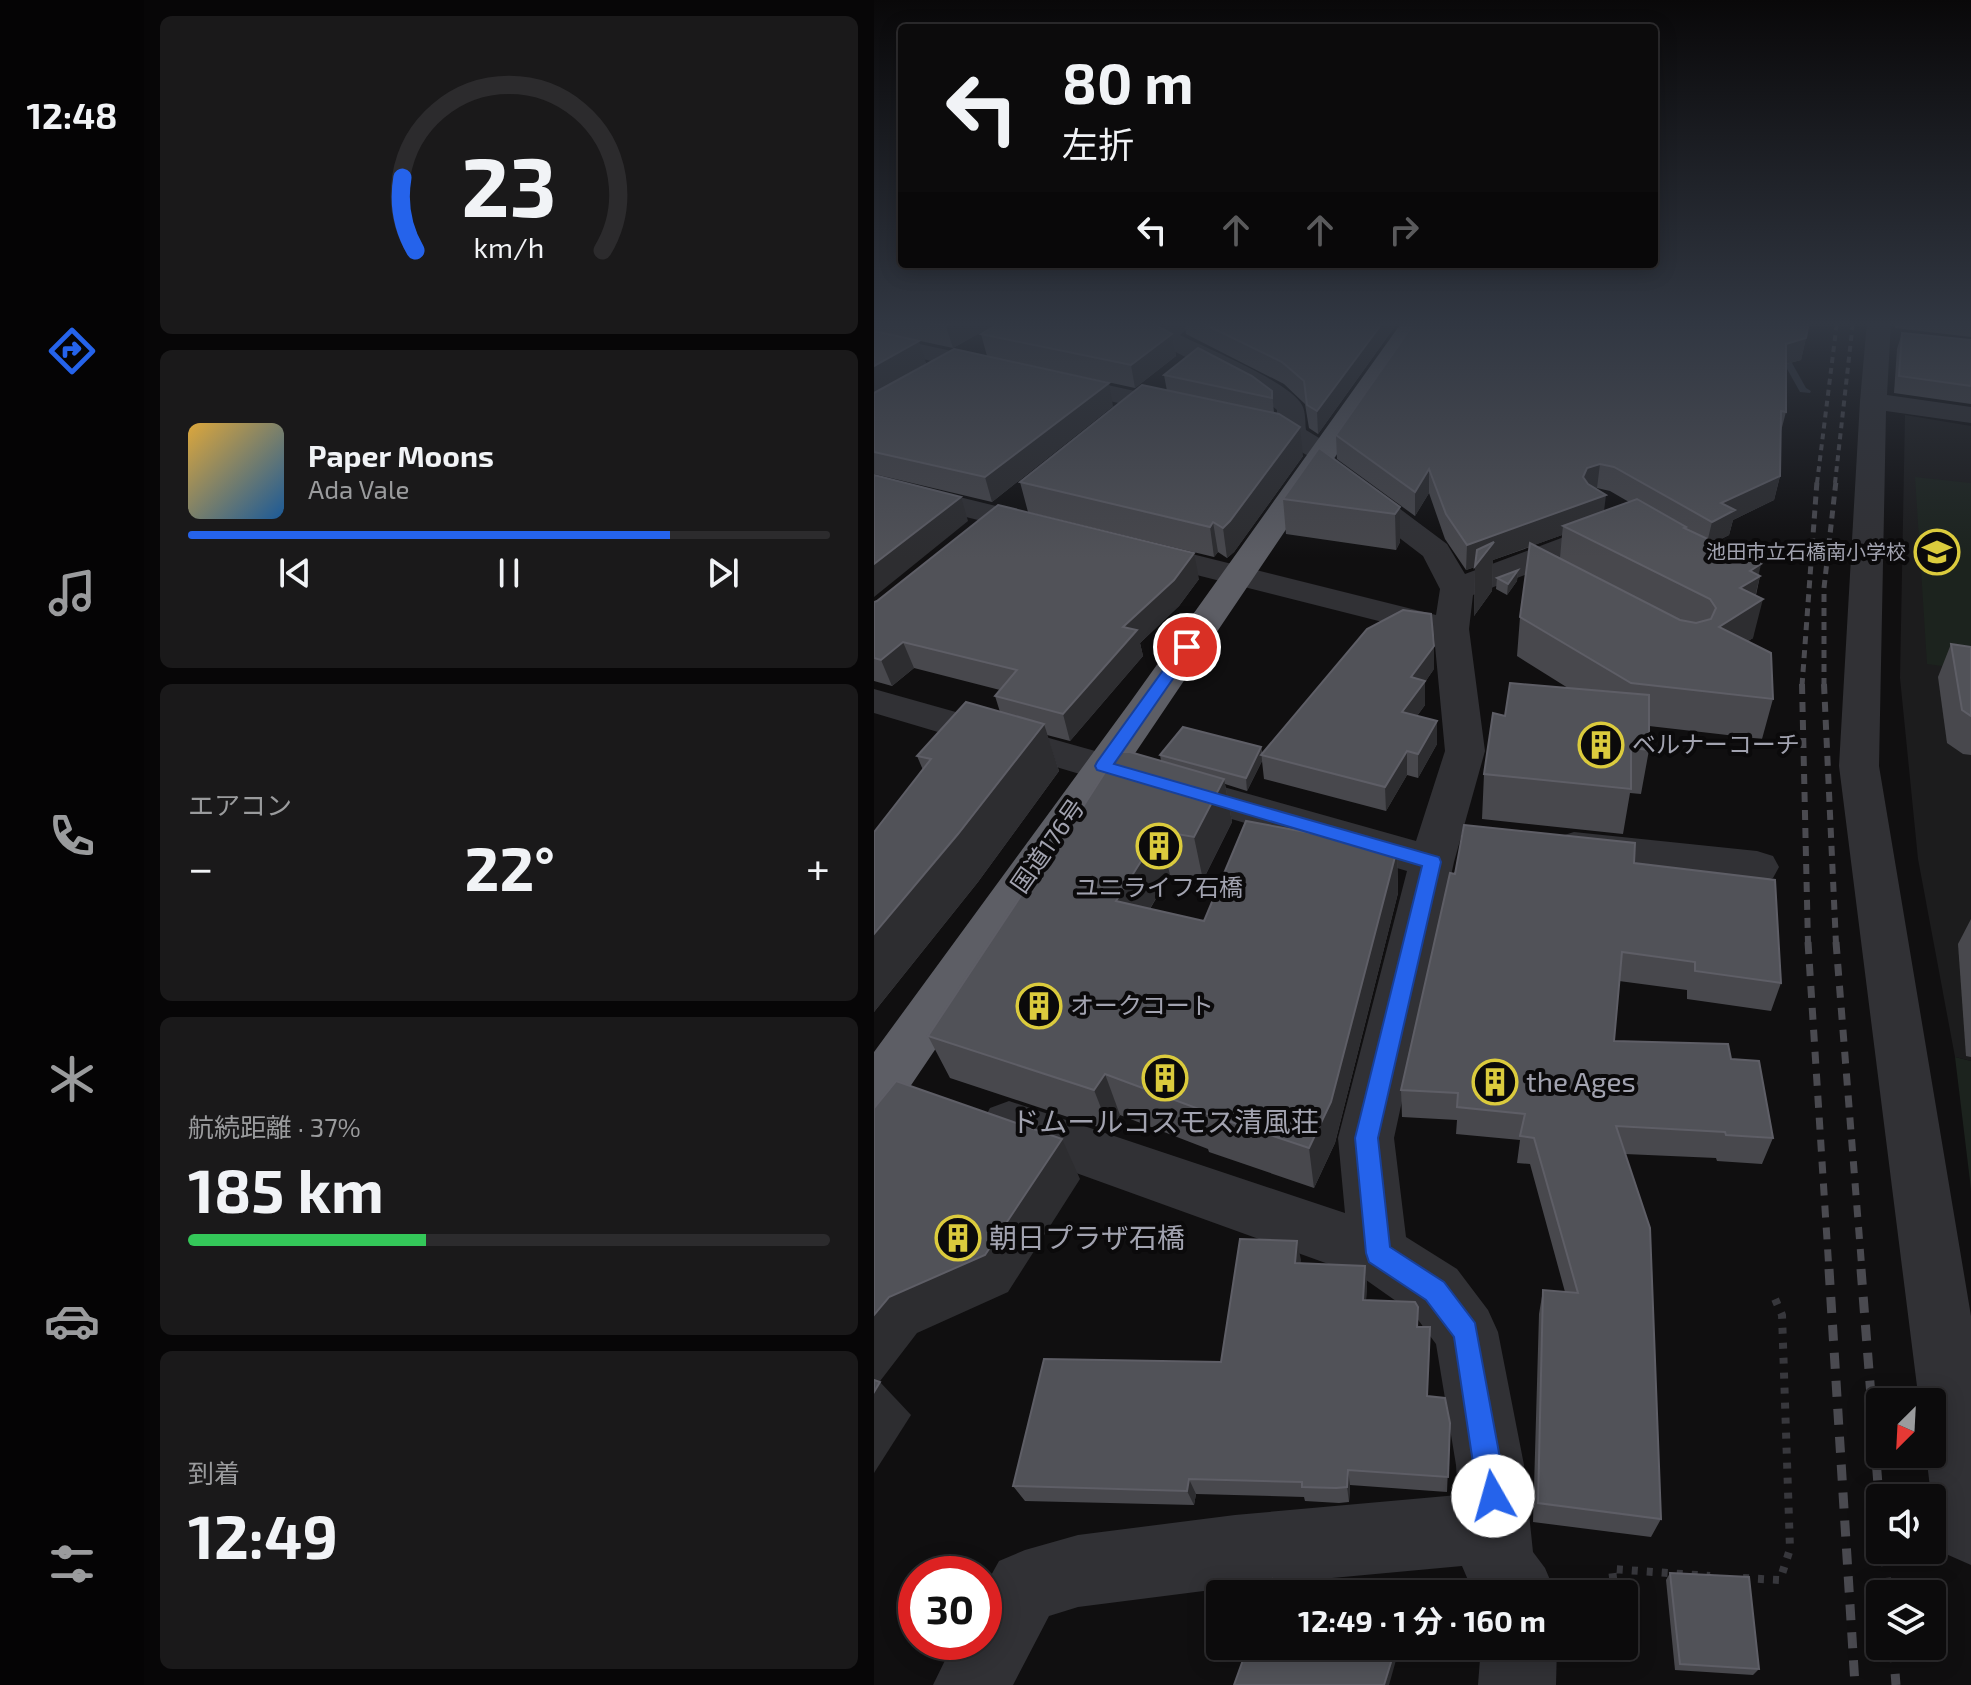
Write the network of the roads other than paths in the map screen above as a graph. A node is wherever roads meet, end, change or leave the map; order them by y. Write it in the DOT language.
graph roads {
  1 [pos="1139,400"];
  2 [pos="1141,401"];
  3 [pos="1282,401"];
  4 [pos="1351,401"];
  5 [pos="1873,401"];
  6 [pos="1971,415"];
  7 [pos="1116,420"];
  8 [pos="1312,450"];
  9 [pos="874,485"];
  10 [pos="1598,500"];
  11 [pos="1524,563"];
  12 [pos="1238,576"];
  13 [pos="1565,585"];
  14 [pos="1454,609"];
  15 [pos="874,701"];
  16 [pos="1103,766"];
  17 [pos="1488,838"];
  18 [pos="1535,843"];
  19 [pos="1436,848"];
  20 [pos="1757,867"];
  21 [pos="904,1092"];
  22 [pos="1378,1253"];
  23 [pos="1496,1527"];
  24 [pos="1971,1529"];
  25 [pos="1508,1580"];
  26 [pos="1518,1660"];
  27 [pos="972,1685"];
  28 [pos="1517,1685"];
  1 -- 7 [label="street"];
  2 -- 8 [label="street"];
  3 -- 8 [label="street"];
  4 -- 8 [label="highway, 国道176号"];
  5 -- 6 [label="street"];
  5 -- 24 [label="street"];
  8 -- 12 [label="highway, 国道176号"];
  8 -- 14 [label="street"];
  9 -- 12 [label="street"];
  10 -- 11 [label="street"];
  11 -- 13 [label="street"];
  11 -- 14 [label="street"];
  12 -- 14 [label="street"];
  12 -- 16 [label="highway, 国道176号"];
  14 -- 19 [label="street"];
  15 -- 16 [label="street"];
  16 -- 19 [label="street"];
  16 -- 21 [label="highway, 国道176号"];
  17 -- 19 [label="street"];
  18 -- 20 [label="street"];
  19 -- 22 [label="street"];
  21 -- 22 [label="street"];
  22 -- 23 [label="street"];
  23 -- 25 [label="street"];
  23 -- 27 [label="street"];
  26 -- 28 [label="street"];
}
